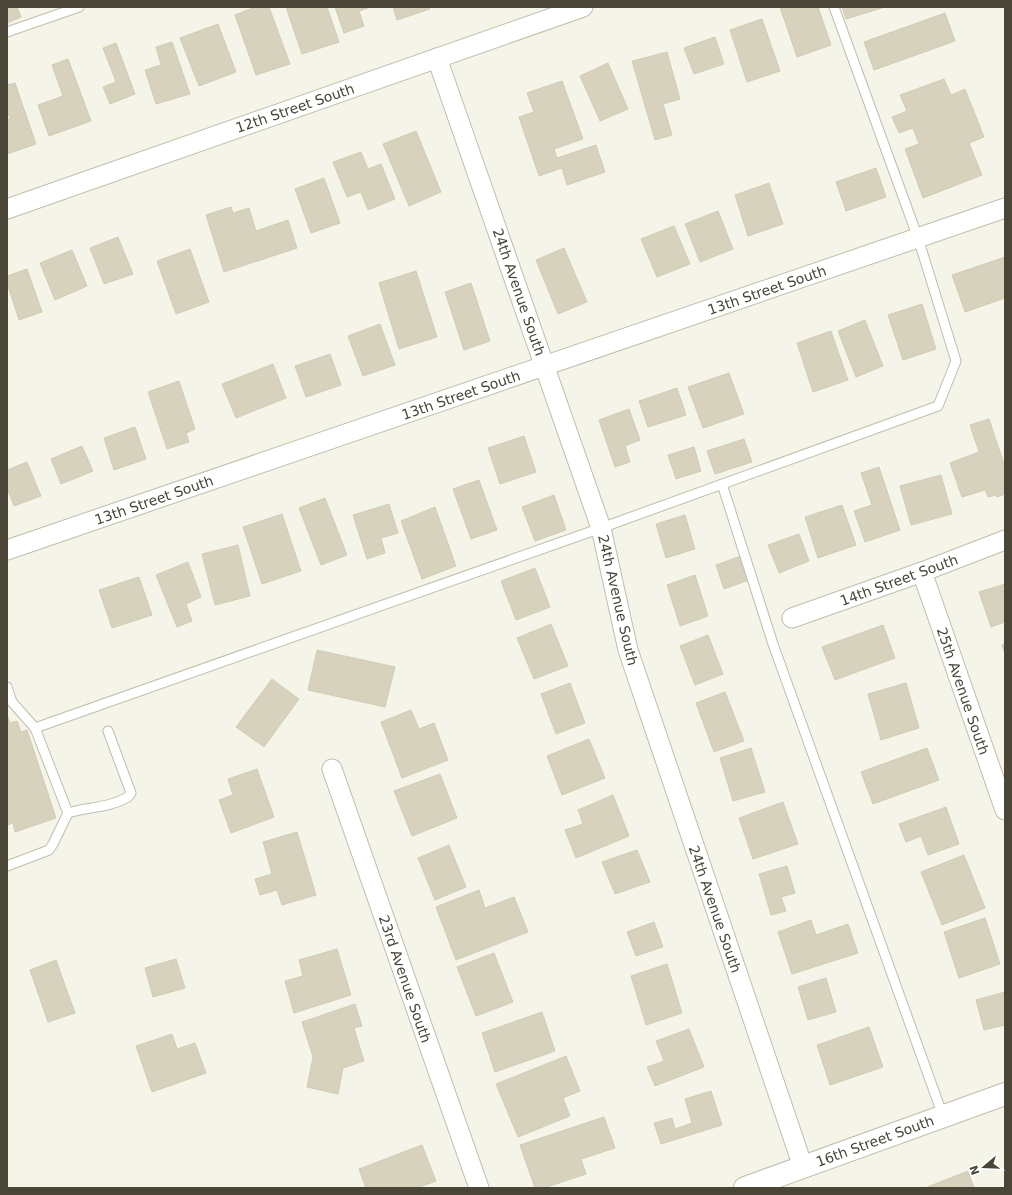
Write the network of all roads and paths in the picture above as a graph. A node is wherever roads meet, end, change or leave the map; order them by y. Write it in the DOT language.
graph roads {
  1 [pos="79,7"];
  2 [pos="583,7"];
  3 [pos="834,7"];
  4 [pos="7,32"];
  5 [pos="437,58"];
  6 [pos="1005,208"];
  7 [pos="7,209"];
  8 [pos="918,238"];
  9 [pos="545,366"];
  10 [pos="722,484"];
  11 [pos="602,528"];
  12 [pos="1005,540"];
  13 [pos="7,550"];
  14 [pos="922,572"];
  15 [pos="792,618"];
  16 [pos="7,687"];
  17 [pos="35,728"];
  18 [pos="108,731"];
  19 [pos="332,769"];
  20 [pos="1005,810"];
  21 [pos="68,814"];
  22 [pos="7,866"];
  23 [pos="1005,1094"];
  24 [pos="943,1116"];
  25 [pos="803,1167"];
  26 [pos="479,1188"];
  27 [pos="745,1188"];
  1 -- 4 [label="lane"];
  2 -- 5 [label="street, 12th Street South"];
  3 -- 8 [label="lane"];
  5 -- 7 [label="street, 12th Street South"];
  5 -- 9 [label="street, 24th Avenue South"];
  6 -- 8 [label="street, 13th Street South"];
  8 -- 9 [label="street, 13th Street South"];
  8 -- 10 [label="lane"];
  9 -- 11 [label="street, 24th Avenue South"];
  9 -- 13 [label="street, 13th Street South"];
  10 -- 11 [label="lane"];
  10 -- 24 [label="lane"];
  11 -- 17 [label="lane"];
  11 -- 25 [label="street, 24th Avenue South"];
  12 -- 14 [label="street, 14th Street South"];
  14 -- 15 [label="street, 14th Street South"];
  14 -- 20 [label="street, 25th Avenue South"];
  16 -- 17 [label="lane"];
  17 -- 21 [label="lane"];
  18 -- 21 [label="lane"];
  19 -- 26 [label="street, 23rd Avenue South"];
  21 -- 22 [label="lane"];
  23 -- 24 [label="street, 16th Street South"];
  24 -- 25 [label="street, 16th Street South"];
  25 -- 27 [label="street, 16th Street South"];
}
